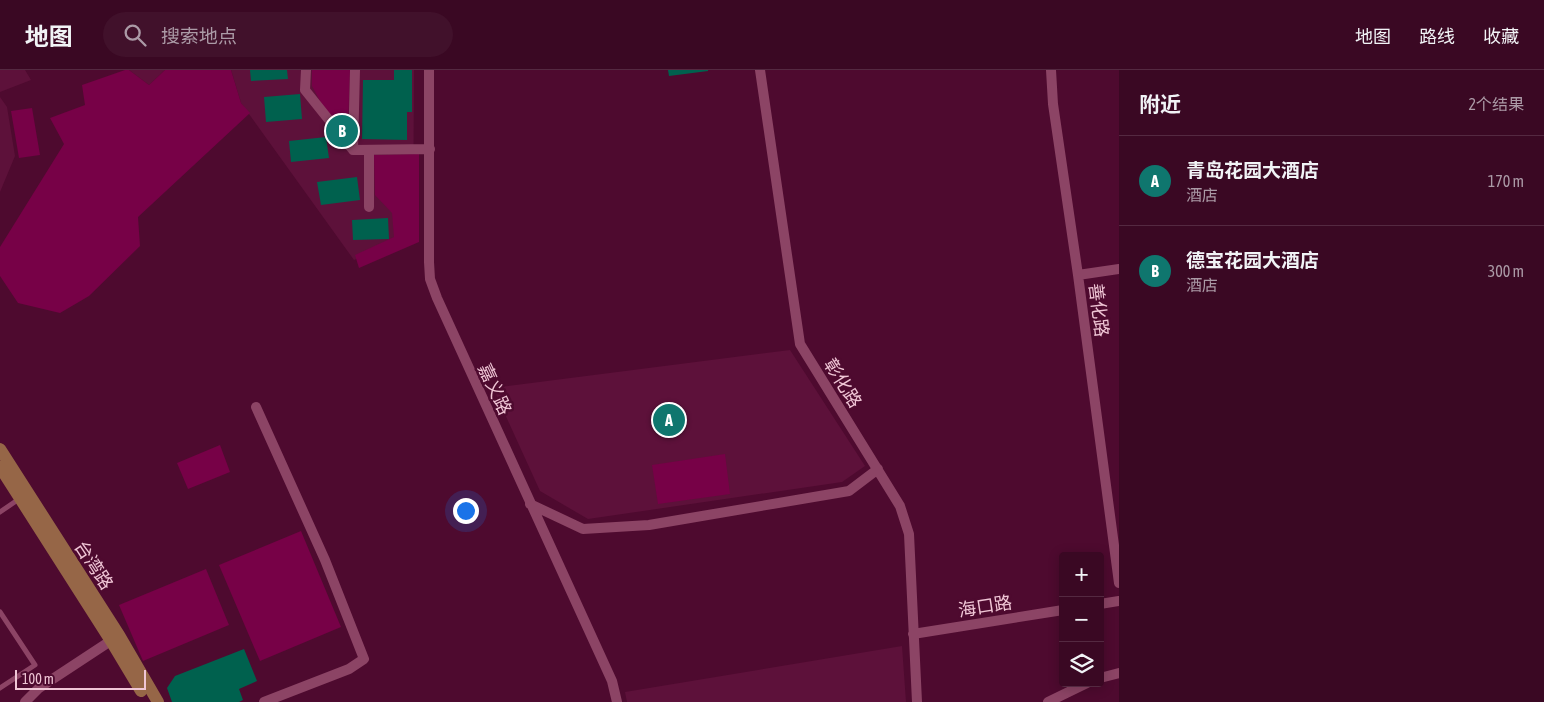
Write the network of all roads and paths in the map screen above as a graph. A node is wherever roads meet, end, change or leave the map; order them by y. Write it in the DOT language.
graph roads {
  1 [pos="306,70"];
  2 [pos="355,70"];
  3 [pos="429,70"];
  4 [pos="760,70"];
  5 [pos="1050,70"];
  6 [pos="430,149"];
  7 [pos="353,150"];
  8 [pos="369,150"];
  9 [pos="369,207"];
  10 [pos="1119,268"];
  11 [pos="1078,275"];
  12 [pos="256,407"];
  13 [pos="0,449"];
  14 [pos="0,467"];
  15 [pos="878,469"];
  16 [pos="23,495"];
  17 [pos="530,504"];
  18 [pos="0,512"];
  19 [pos="1119,583"];
  20 [pos="1119,601"];
  21 [pos="1104,603"];
  22 [pos="1059,611"];
  23 [pos="0,612"];
  24 [pos="913,634"];
  25 [pos="115,638"];
  26 [pos="1119,672"];
  27 [pos="1104,677"];
  28 [pos="1079,687"];
  29 [pos="0,688"];
  30 [pos="25,702"];
  31 [pos="148,702"];
  32 [pos="158,702"];
  33 [pos="264,702"];
  34 [pos="617,702"];
  35 [pos="917,702"];
  36 [pos="1048,702"];
  1 -- 7 [label="street"];
  2 -- 7 [label="street"];
  3 -- 6 [label="street, 嘉义路"];
  4 -- 15 [label="street, 彰化路"];
  5 -- 11 [label="street, 善化路"];
  6 -- 8 [label="street"];
  6 -- 17 [label="street, 嘉义路"];
  7 -- 8 [label="street"];
  8 -- 9 [label="street"];
  10 -- 11 [label="street"];
  11 -- 19 [label="street, 善化路"];
  12 -- 33 [label="street"];
  13 -- 16 [label="street, 台湾路"];
  14 -- 16 [label="street, 台湾路"];
  15 -- 17 [label="street"];
  15 -- 24 [label="street, 彰化路"];
  16 -- 18 [label="lane"];
  16 -- 25 [label="street, 台湾路"];
  17 -- 34 [label="street, 嘉义路"];
  20 -- 21 [label="street"];
  22 -- 24 [label="street, 海口路"];
  23 -- 29 [label="lane"];
  24 -- 35 [label="street, 彰化路"];
  25 -- 30 [label="street"];
  25 -- 31 [label="street, 台湾路"];
  25 -- 32 [label="street, 台湾路"];
  26 -- 27 [label="street"];
  28 -- 36 [label="street"];
}
